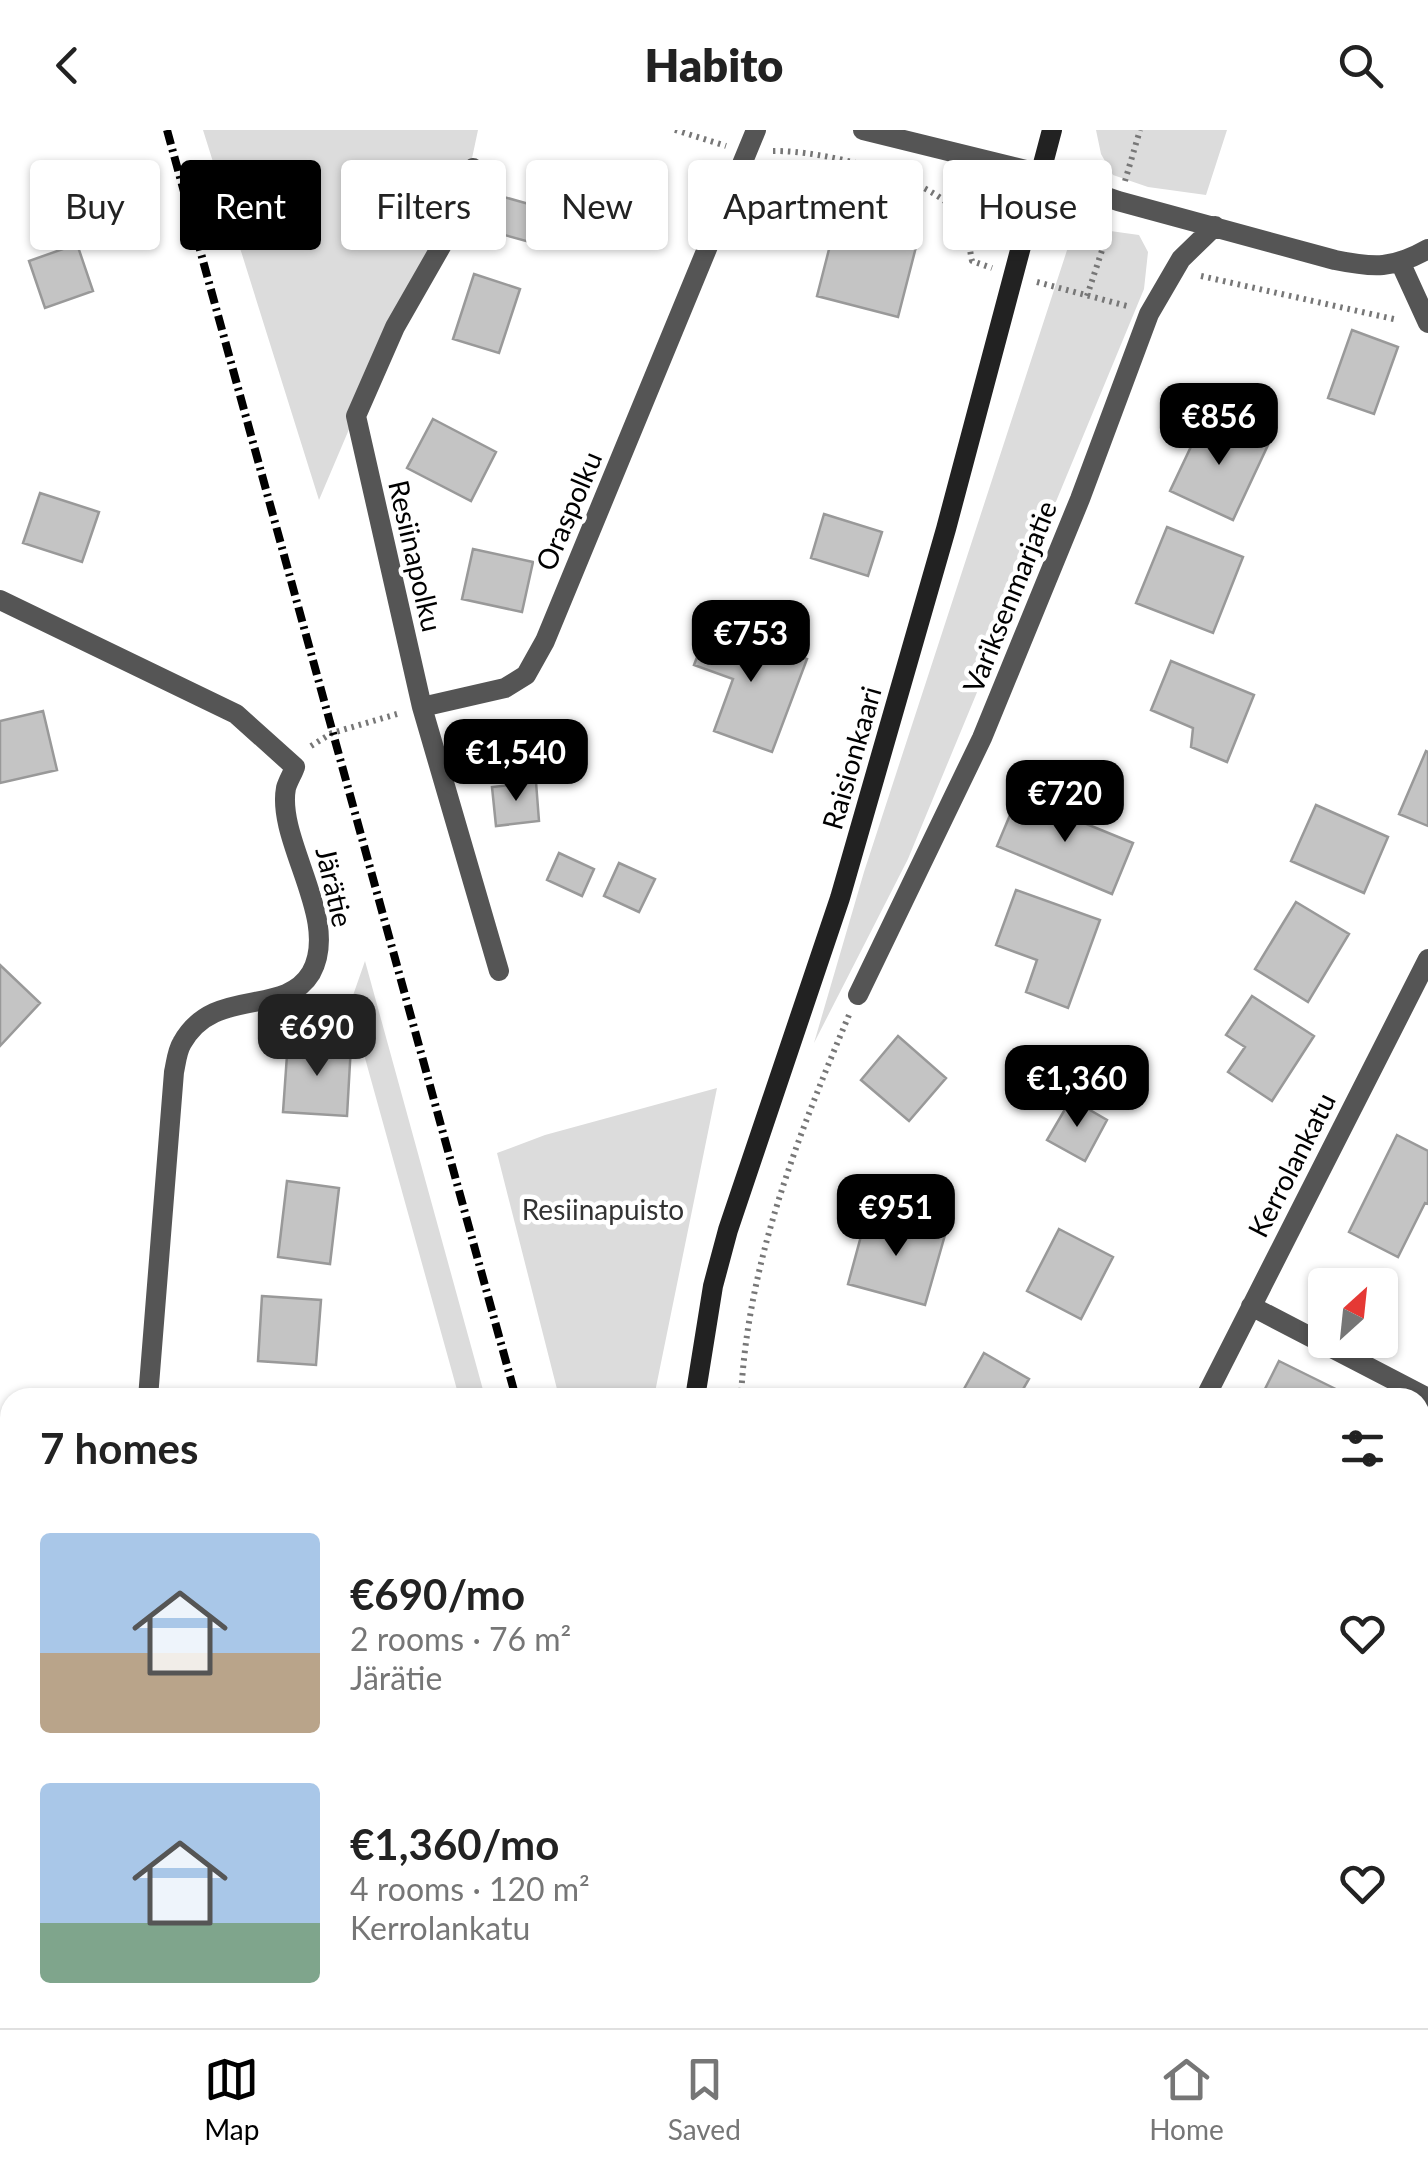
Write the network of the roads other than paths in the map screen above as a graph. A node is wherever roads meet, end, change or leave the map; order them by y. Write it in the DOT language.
graph roads {
  1 [pos="756,130"];
  2 [pos="862,130"];
  3 [pos="1052,130"];
  4 [pos="985,160"];
  5 [pos="1042,160"];
  6 [pos="1112,199"];
  7 [pos="1215,226"];
  8 [pos="1428,249"];
  9 [pos="439,250"];
  10 [pos="1020,250"];
  11 [pos="1402,264"];
  12 [pos="1419,323"];
  13 [pos="0,600"];
  14 [pos="422,707"];
  15 [pos="1428,959"];
  16 [pos="499,971"];
  17 [pos="858,995"];
  18 [pos="1251,1306"];
  19 [pos="149,1388"];
  20 [pos="697,1388"];
  21 [pos="1210,1388"];
  22 [pos="1409,1388"];
  1 -- 14 [label="street, Oraspolku"];
  2 -- 4 [label="street"];
  3 -- 5 [label="main road, Raisionkaari"];
  6 -- 7 [label="street"];
  7 -- 11 [label="street"];
  7 -- 17 [label="street, Variksenmarjatie"];
  8 -- 11 [label="street"];
  9 -- 14 [label="street, Resiinapolku"];
  10 -- 20 [label="main road, Raisionkaari"];
  11 -- 12 [label="street"];
  13 -- 19 [label="street, Järätie"];
  14 -- 16 [label="street, Resiinapolku"];
  15 -- 18 [label="street, Kerrolankatu"];
  18 -- 21 [label="street, Kerrolankatu"];
  18 -- 22 [label="street"];
}
